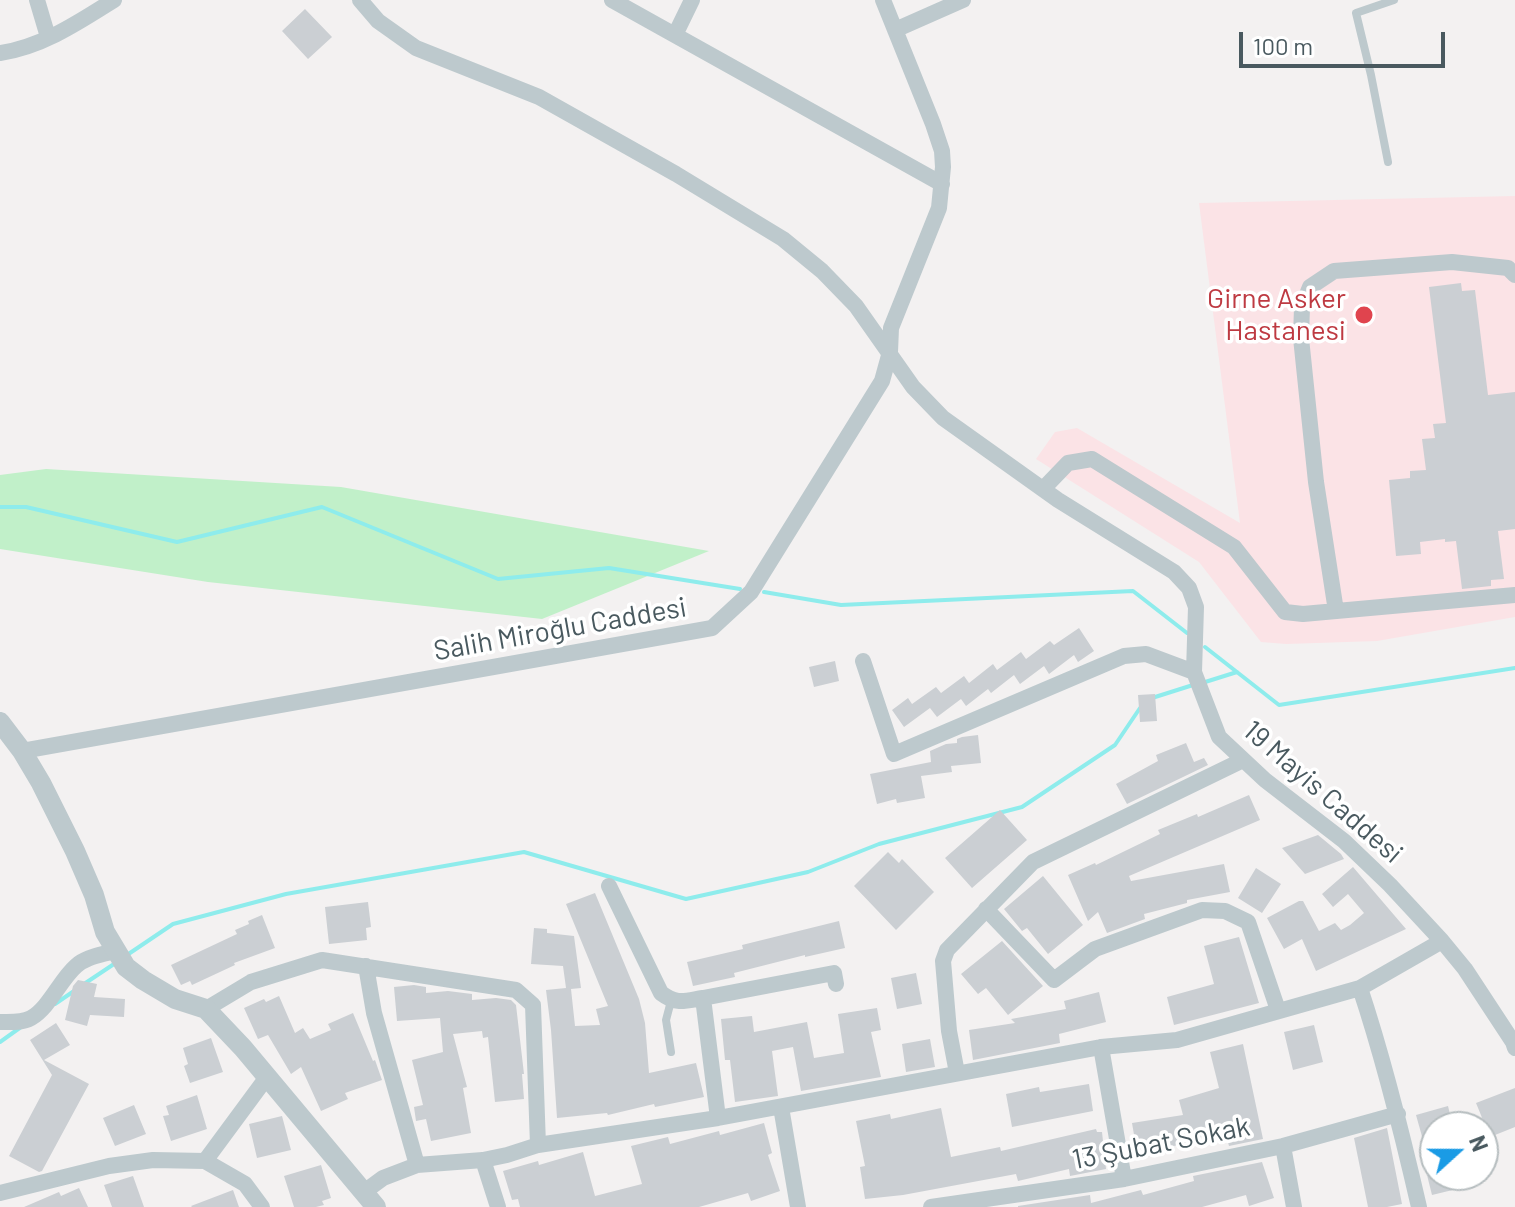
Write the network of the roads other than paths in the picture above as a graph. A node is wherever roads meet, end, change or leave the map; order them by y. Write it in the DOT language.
graph roads {
  1 [pos="37,0"];
  2 [pos="114,0"];
  3 [pos="360,0"];
  4 [pos="612,0"];
  5 [pos="692,0"];
  6 [pos="883,0"];
  7 [pos="963,0"];
  8 [pos="1394,0"];
  9 [pos="895,30"];
  10 [pos="675,35"];
  11 [pos="48,37"];
  12 [pos="0,53"];
  13 [pos="1388,162"];
  14 [pos="942,184"];
  15 [pos="1515,275"];
  16 [pos="890,352"];
  17 [pos="1043,489"];
  18 [pos="1515,595"];
  19 [pos="1336,611"];
  20 [pos="863,661"];
  21 [pos="1194,672"];
  22 [pos="0,722"];
  23 [pos="22,751"];
  24 [pos="1243,760"];
  25 [pos="609,886"];
  26 [pos="986,909"];
  27 [pos="1442,941"];
  28 [pos="117,950"];
  29 [pos="366,966"];
  30 [pos="836,984"];
  31 [pos="1360,988"];
  32 [pos="703,998"];
  33 [pos="671,1001"];
  34 [pos="206,1009"];
  35 [pos="1278,1010"];
  36 [pos="0,1022"];
  37 [pos="1101,1047"];
  38 [pos="1515,1048"];
  39 [pos="671,1052"];
  40 [pos="957,1073"];
  41 [pos="267,1077"];
  42 [pos="781,1107"];
  43 [pos="1398,1114"];
  44 [pos="718,1118"];
  45 [pos="538,1145"];
  46 [pos="1283,1146"];
  47 [pos="483,1160"];
  48 [pos="205,1161"];
  49 [pos="417,1165"];
  50 [pos="1124,1179"];
  51 [pos="0,1193"];
  52 [pos="370,1200"];
  53 [pos="262,1207"];
  54 [pos="498,1207"];
  55 [pos="798,1207"];
  56 [pos="931,1207"];
  57 [pos="1294,1207"];
  58 [pos="1419,1207"];
  1 -- 11 [label="street"];
  2 -- 11 [label="street"];
  3 -- 16 [label="street"];
  4 -- 10 [label="street"];
  5 -- 10 [label="street"];
  6 -- 9 [label="street, Salih Miroğlu Caddesi"];
  7 -- 9 [label="street"];
  8 -- 13 [label="lane"];
  9 -- 14 [label="street, Salih Miroğlu Caddesi"];
  10 -- 14 [label="street"];
  11 -- 12 [label="street"];
  14 -- 16 [label="street, Salih Miroğlu Caddesi"];
  15 -- 19 [label="street"];
  16 -- 17 [label="street, 19 Mayis Caddesi"];
  16 -- 23 [label="street, Salih Miroğlu Caddesi"];
  17 -- 19 [label="street"];
  17 -- 21 [label="street, 19 Mayis Caddesi"];
  18 -- 19 [label="street"];
  20 -- 21 [label="street"];
  21 -- 24 [label="street, 19 Mayis Caddesi"];
  22 -- 23 [label="street"];
  23 -- 28 [label="street"];
  24 -- 26 [label="street"];
  24 -- 27 [label="street, 19 Mayis Caddesi"];
  25 -- 33 [label="street"];
  26 -- 35 [label="street"];
  26 -- 40 [label="street"];
  27 -- 31 [label="street"];
  27 -- 38 [label="street, 19 Mayis Caddesi"];
  28 -- 34 [label="street"];
  28 -- 36 [label="street"];
  29 -- 34 [label="street"];
  29 -- 45 [label="street"];
  29 -- 49 [label="street"];
  30 -- 32 [label="street"];
  31 -- 35 [label="street"];
  31 -- 43 [label="street"];
  32 -- 33 [label="street"];
  32 -- 44 [label="street"];
  33 -- 39 [label="lane"];
  34 -- 41 [label="street"];
  35 -- 37 [label="street"];
  37 -- 40 [label="street"];
  37 -- 50 [label="street"];
  40 -- 42 [label="street"];
  41 -- 48 [label="street"];
  41 -- 52 [label="street"];
  42 -- 44 [label="street"];
  42 -- 55 [label="street"];
  43 -- 46 [label="street, 13 Şubat Sokak"];
  43 -- 58 [label="street"];
  44 -- 45 [label="street"];
  45 -- 47 [label="street"];
  46 -- 50 [label="street, 13 Şubat Sokak"];
  46 -- 57 [label="street"];
  47 -- 49 [label="street"];
  47 -- 54 [label="street"];
  48 -- 51 [label="street"];
  48 -- 53 [label="street"];
  49 -- 52 [label="street"];
  50 -- 56 [label="street, 13 Şubat Sokak"];
}
